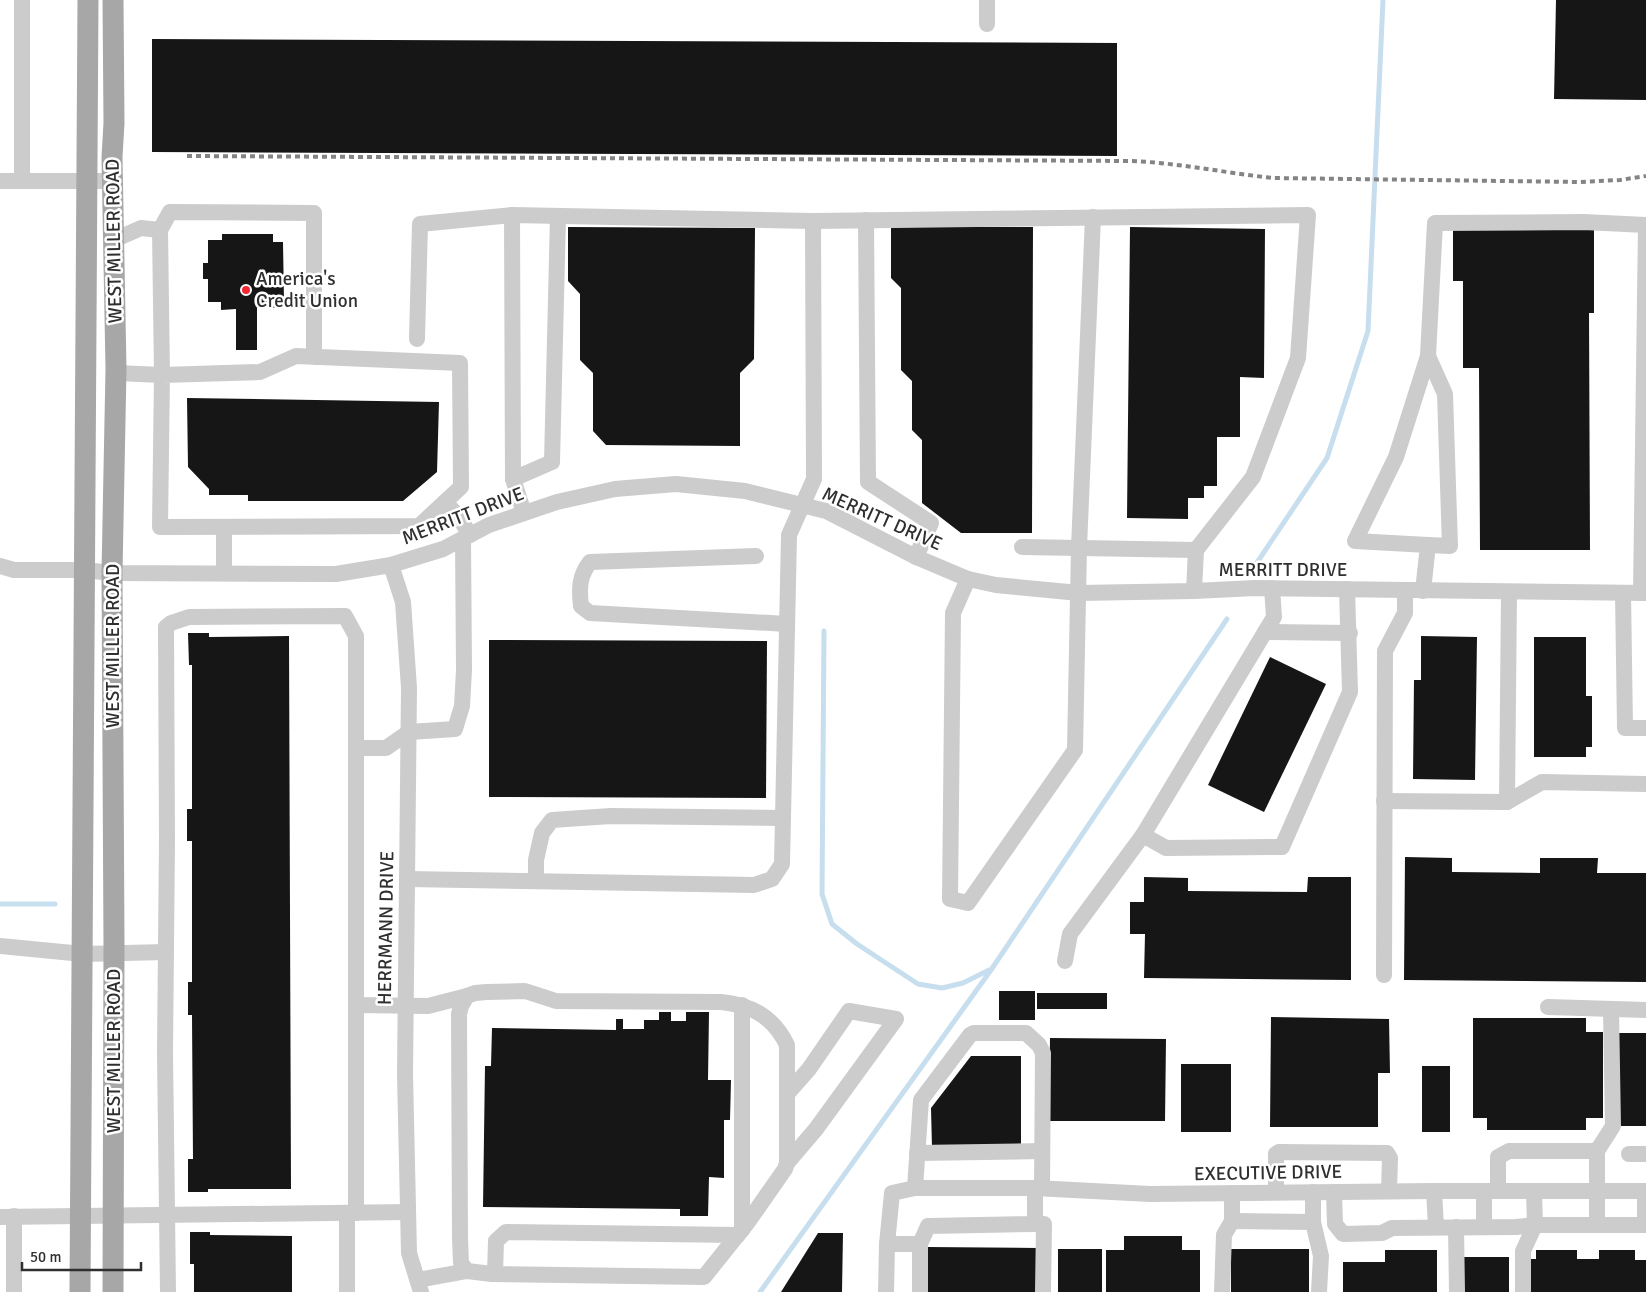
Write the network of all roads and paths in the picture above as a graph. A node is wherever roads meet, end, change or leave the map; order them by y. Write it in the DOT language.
graph roads {
  1 [pos="22,0"];
  2 [pos="88,0"];
  3 [pos="113,0"];
  4 [pos="987,0"];
  5 [pos="987,24"];
  6 [pos="0,181"];
  7 [pos="113,181"];
  8 [pos="22,182"];
  9 [pos="87,182"];
  10 [pos="512,215"];
  11 [pos="558,216"];
  12 [pos="1093,217"];
  13 [pos="866,220"];
  14 [pos="813,221"];
  15 [pos="1646,225"];
  16 [pos="160,230"];
  17 [pos="114,240"];
  18 [pos="417,339"];
  19 [pos="1428,356"];
  20 [pos="314,357"];
  21 [pos="116,373"];
  22 [pos="162,374"];
  23 [pos="513,478"];
  24 [pos="445,502"];
  25 [pos="802,505"];
  26 [pos="524,513"];
  27 [pos="224,527"];
  28 [pos="466,537"];
  29 [pos="1428,545"];
  30 [pos="1022,547"];
  31 [pos="1079,547"];
  32 [pos="1196,550"];
  33 [pos="756,556"];
  34 [pos="916,557"];
  35 [pos="391,565"];
  36 [pos="0,566"];
  37 [pos="84,570"];
  38 [pos="112,572"];
  39 [pos="224,573"];
  40 [pos="968,579"];
  41 [pos="1272,588"];
  42 [pos="1348,589"];
  43 [pos="1194,591"];
  44 [pos="1405,591"];
  45 [pos="1423,591"];
  46 [pos="1509,592"];
  47 [pos="1079,593"];
  48 [pos="1623,593"];
  49 [pos="1644,593"];
  50 [pos="787,624"];
  51 [pos="1264,632"];
  52 [pos="1350,633"];
  53 [pos="1646,728"];
  54 [pos="409,732"];
  55 [pos="356,748"];
  56 [pos="1646,784"];
  57 [pos="1384,801"];
  58 [pos="1507,802"];
  59 [pos="783,818"];
  60 [pos="1143,835"];
  61 [pos="407,879"];
  62 [pos="536,881"];
  63 [pos="0,946"];
  64 [pos="166,952"];
  65 [pos="114,953"];
  66 [pos="83,954"];
  67 [pos="1065,961"];
  68 [pos="1384,975"];
  69 [pos="467,996"];
  70 [pos="356,1005"];
  71 [pos="742,1005"];
  72 [pos="406,1006"];
  73 [pos="1548,1007"];
  74 [pos="1611,1009"];
  75 [pos="1646,1010"];
  76 [pos="786,1094"];
  77 [pos="1042,1151"];
  78 [pos="1597,1151"];
  79 [pos="917,1153"];
  80 [pos="1629,1154"];
  81 [pos="1646,1154"];
  82 [pos="787,1163"];
  83 [pos="915,1188"];
  84 [pos="1039,1188"];
  85 [pos="1389,1191"];
  86 [pos="1434,1191"];
  87 [pos="1491,1191"];
  88 [pos="1534,1191"];
  89 [pos="1596,1191"];
  90 [pos="1645,1191"];
  91 [pos="1276,1192"];
  92 [pos="1314,1192"];
  93 [pos="1334,1192"];
  94 [pos="1232,1193"];
  95 [pos="408,1212"];
  96 [pos="352,1213"];
  97 [pos="113,1214"];
  98 [pos="167,1214"];
  99 [pos="81,1215"];
  100 [pos="7,1216"];
  101 [pos="1232,1221"];
  102 [pos="1313,1222"];
  103 [pos="1035,1224"];
  104 [pos="1535,1225"];
  105 [pos="1597,1225"];
  106 [pos="1645,1226"];
  107 [pos="1447,1227"];
  108 [pos="1484,1227"];
  109 [pos="1516,1227"];
  110 [pos="740,1233"];
  111 [pos="887,1244"];
  112 [pos="920,1244"];
  113 [pos="467,1271"];
  114 [pos="495,1274"];
  115 [pos="9,1282"];
  116 [pos="419,1286"];
  117 [pos="80,1292"];
  118 [pos="113,1292"];
  119 [pos="168,1292"];
  120 [pos="347,1292"];
  121 [pos="886,1292"];
  122 [pos="920,1292"];
  123 [pos="1043,1292"];
  124 [pos="1222,1292"];
  125 [pos="1319,1292"];
  126 [pos="1448,1292"];
  127 [pos="1457,1292"];
  128 [pos="1518,1292"];
  129 [pos="1523,1292"];
  1 -- 8 [label="street"];
  2 -- 9 [label="main road, WEST MILLER ROAD"];
  3 -- 7 [label="main road, WEST MILLER ROAD"];
  4 -- 5 [label="street"];
  6 -- 8 [label="street"];
  7 -- 9 [label="street"];
  7 -- 17 [label="main road, WEST MILLER ROAD"];
  8 -- 9 [label="street"];
  9 -- 37 [label="main road, WEST MILLER ROAD"];
  10 -- 11 [label="street"];
  10 -- 18 [label="street"];
  10 -- 23 [label="street"];
  11 -- 14 [label="street"];
  11 -- 23 [label="street"];
  12 -- 13 [label="street"];
  12 -- 31 [label="street"];
  12 -- 32 [label="street"];
  13 -- 14 [label="street"];
  13 -- 34 [label="street"];
  14 -- 25 [label="street"];
  15 -- 19 [label="street"];
  15 -- 49 [label="street"];
  16 -- 17 [label="street"];
  16 -- 20 [label="street"];
  16 -- 22 [label="street"];
  17 -- 21 [label="main road, WEST MILLER ROAD"];
  19 -- 29 [label="street"];
  19 -- 29 [label="street"];
  20 -- 22 [label="street"];
  20 -- 24 [label="street"];
  21 -- 22 [label="street"];
  21 -- 38 [label="main road, WEST MILLER ROAD"];
  22 -- 27 [label="street"];
  23 -- 26 [label="street"];
  24 -- 27 [label="street"];
  24 -- 28 [label="street"];
  25 -- 26 [label="street, MERRITT DRIVE"];
  25 -- 34 [label="street, MERRITT DRIVE"];
  25 -- 50 [label="street"];
  26 -- 28 [label="street, MERRITT DRIVE"];
  27 -- 39 [label="street"];
  28 -- 35 [label="street, MERRITT DRIVE"];
  28 -- 54 [label="street"];
  29 -- 45 [label="street"];
  30 -- 31 [label="street"];
  31 -- 32 [label="street"];
  31 -- 47 [label="street"];
  32 -- 43 [label="street"];
  33 -- 50 [label="street"];
  34 -- 40 [label="street, MERRITT DRIVE"];
  35 -- 39 [label="street, MERRITT DRIVE"];
  35 -- 54 [label="street, HERRMANN DRIVE"];
  36 -- 37 [label="street, MERRITT DRIVE"];
  37 -- 38 [label="street, MERRITT DRIVE"];
  37 -- 66 [label="main road, WEST MILLER ROAD"];
  38 -- 39 [label="street, MERRITT DRIVE"];
  38 -- 65 [label="main road, WEST MILLER ROAD"];
  40 -- 47 [label="street, MERRITT DRIVE"];
  40 -- 47 [label="street"];
  41 -- 42 [label="street, MERRITT DRIVE"];
  41 -- 43 [label="street, MERRITT DRIVE"];
  41 -- 51 [label="street"];
  42 -- 44 [label="street, MERRITT DRIVE"];
  42 -- 52 [label="street"];
  43 -- 47 [label="street, MERRITT DRIVE"];
  44 -- 45 [label="street, MERRITT DRIVE"];
  44 -- 57 [label="street"];
  45 -- 46 [label="street, MERRITT DRIVE"];
  46 -- 48 [label="street, MERRITT DRIVE"];
  46 -- 58 [label="street"];
  48 -- 49 [label="street, MERRITT DRIVE"];
  48 -- 53 [label="street"];
  50 -- 59 [label="street"];
  51 -- 52 [label="street"];
  51 -- 60 [label="street"];
  52 -- 60 [label="street"];
  54 -- 55 [label="street"];
  54 -- 61 [label="street, HERRMANN DRIVE"];
  55 -- 64 [label="street"];
  55 -- 70 [label="street"];
  56 -- 58 [label="street"];
  57 -- 58 [label="street"];
  57 -- 68 [label="street"];
  59 -- 62 [label="street"];
  59 -- 62 [label="street"];
  60 -- 67 [label="street"];
  61 -- 62 [label="street"];
  61 -- 72 [label="street, HERRMANN DRIVE"];
  63 -- 66 [label="street"];
  64 -- 65 [label="street"];
  64 -- 98 [label="street"];
  65 -- 66 [label="street"];
  65 -- 97 [label="main road, WEST MILLER ROAD"];
  66 -- 99 [label="main road, WEST MILLER ROAD"];
  69 -- 71 [label="street"];
  69 -- 72 [label="street"];
  69 -- 113 [label="street"];
  70 -- 72 [label="street"];
  70 -- 96 [label="street"];
  71 -- 76 [label="street"];
  71 -- 110 [label="street"];
  72 -- 95 [label="street, HERRMANN DRIVE"];
  73 -- 74 [label="street"];
  74 -- 75 [label="street"];
  74 -- 78 [label="street"];
  76 -- 82 [label="street"];
  76 -- 82 [label="street"];
  77 -- 79 [label="street"];
  77 -- 79 [label="street"];
  77 -- 84 [label="street"];
  78 -- 87 [label="street"];
  78 -- 89 [label="street"];
  79 -- 83 [label="street"];
  80 -- 81 [label="street"];
  82 -- 110 [label="street"];
  83 -- 84 [label="street, EXECUTIVE DRIVE"];
  83 -- 111 [label="street, EXECUTIVE DRIVE"];
  84 -- 94 [label="street, EXECUTIVE DRIVE"];
  84 -- 103 [label="street"];
  85 -- 86 [label="street, EXECUTIVE DRIVE"];
  85 -- 91 [label="street"];
  85 -- 93 [label="street, EXECUTIVE DRIVE"];
  86 -- 87 [label="street, EXECUTIVE DRIVE"];
  86 -- 107 [label="street"];
  87 -- 88 [label="street, EXECUTIVE DRIVE"];
  87 -- 108 [label="street"];
  88 -- 89 [label="street, EXECUTIVE DRIVE"];
  88 -- 104 [label="street"];
  89 -- 90 [label="street, EXECUTIVE DRIVE"];
  89 -- 105 [label="street"];
  90 -- 106 [label="street"];
  91 -- 92 [label="street, EXECUTIVE DRIVE"];
  91 -- 94 [label="street, EXECUTIVE DRIVE"];
  92 -- 93 [label="street, EXECUTIVE DRIVE"];
  92 -- 102 [label="street"];
  93 -- 107 [label="street"];
  94 -- 101 [label="street"];
  95 -- 96 [label="street"];
  95 -- 116 [label="street, HERRMANN DRIVE"];
  96 -- 98 [label="street"];
  96 -- 120 [label="street"];
  97 -- 98 [label="street"];
  97 -- 99 [label="street"];
  97 -- 118 [label="main road, WEST MILLER ROAD"];
  98 -- 119 [label="street"];
  99 -- 100 [label="street"];
  99 -- 117 [label="main road, WEST MILLER ROAD"];
  100 -- 115 [label="street"];
  101 -- 102 [label="street"];
  101 -- 124 [label="street"];
  102 -- 125 [label="street"];
  103 -- 112 [label="street"];
  103 -- 123 [label="street"];
  104 -- 105 [label="street"];
  104 -- 109 [label="street"];
  104 -- 129 [label="street"];
  105 -- 106 [label="street"];
  107 -- 108 [label="street"];
  107 -- 126 [label="street"];
  107 -- 127 [label="street"];
  108 -- 109 [label="street"];
  109 -- 128 [label="street"];
  110 -- 114 [label="street"];
  110 -- 114 [label="street"];
  111 -- 112 [label="street"];
  111 -- 121 [label="street"];
  112 -- 122 [label="street"];
  113 -- 114 [label="street"];
  113 -- 116 [label="street"];
}
